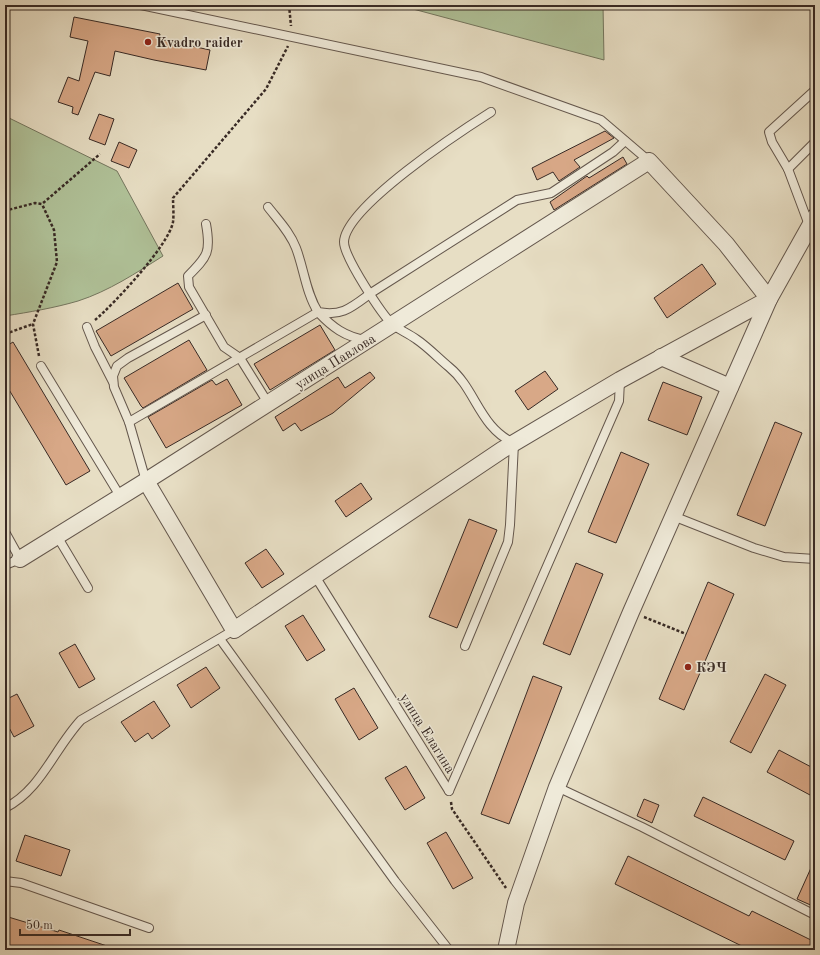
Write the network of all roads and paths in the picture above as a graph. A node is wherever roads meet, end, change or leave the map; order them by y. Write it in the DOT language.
graph roads {
  1 [pos="141,5"];
  2 [pos="289,5"];
  3 [pos="292,37"];
  4 [pos="814,91"];
  5 [pos="491,112"];
  6 [pos="625,140"];
  7 [pos="815,142"];
  8 [pos="100,154"];
  9 [pos="649,161"];
  10 [pos="788,169"];
  11 [pos="42,204"];
  12 [pos="268,207"];
  13 [pos="5,208"];
  14 [pos="812,222"];
  15 [pos="206,224"];
  16 [pos="371,293"];
  17 [pos="769,299"];
  18 [pos="318,312"];
  19 [pos="206,314"];
  20 [pos="33,324"];
  21 [pos="393,324"];
  22 [pos="87,327"];
  23 [pos="5,334"];
  24 [pos="367,340"];
  25 [pos="661,357"];
  26 [pos="240,358"];
  27 [pos="41,366"];
  28 [pos="620,380"];
  29 [pos="114,384"];
  30 [pos="730,386"];
  31 [pos="268,403"];
  32 [pos="129,422"];
  33 [pos="514,443"];
  34 [pos="146,481"];
  35 [pos="120,496"];
  36 [pos="673,516"];
  37 [pos="5,532"];
  38 [pos="57,536"];
  39 [pos="20,559"];
  40 [pos="815,559"];
  41 [pos="5,566"];
  42 [pos="315,576"];
  43 [pos="88,588"];
  44 [pos="631,612"];
  45 [pos="234,630"];
  46 [pos="686,634"];
  47 [pos="220,639"];
  48 [pos="465,646"];
  49 [pos="557,787"];
  50 [pos="449,791"];
  51 [pos="5,808"];
  52 [pos="5,881"];
  53 [pos="516,903"];
  54 [pos="815,915"];
  55 [pos="149,928"];
  56 [pos="449,950"];
  57 [pos="506,950"];
  1 -- 3 [label="lane"];
  2 -- 3 [label="path"];
  3 -- 6 [label="lane"];
  3 -- 22 [label="path"];
  4 -- 10 [label="lane"];
  5 -- 16 [label="lane"];
  6 -- 9 [label="lane"];
  6 -- 16 [label="lane"];
  7 -- 10 [label="lane"];
  8 -- 11 [label="path"];
  9 -- 17 [label="street"];
  9 -- 21 [label="street, улица Павлова"];
  10 -- 14 [label="lane"];
  11 -- 13 [label="path"];
  11 -- 20 [label="path"];
  12 -- 18 [label="lane"];
  14 -- 17 [label="street"];
  15 -- 19 [label="lane"];
  16 -- 18 [label="lane"];
  16 -- 21 [label="lane"];
  17 -- 25 [label="street"];
  17 -- 30 [label="street"];
  18 -- 24 [label="lane"];
  18 -- 26 [label="lane"];
  19 -- 26 [label="lane"];
  19 -- 29 [label="lane"];
  20 -- 23 [label="path"];
  20 -- 27 [label="path"];
  21 -- 24 [label="street, улица Павлова"];
  21 -- 33 [label="lane"];
  22 -- 29 [label="lane"];
  24 -- 31 [label="street, улица Павлова"];
  25 -- 28 [label="street"];
  25 -- 30 [label="street"];
  26 -- 31 [label="lane"];
  26 -- 32 [label="lane"];
  27 -- 35 [label="lane"];
  28 -- 33 [label="street"];
  28 -- 50 [label="lane"];
  29 -- 32 [label="lane"];
  30 -- 36 [label="street"];
  31 -- 34 [label="street, улица Павлова"];
  32 -- 34 [label="lane"];
  33 -- 42 [label="street"];
  33 -- 48 [label="lane"];
  34 -- 35 [label="street, улица Павлова"];
  34 -- 45 [label="street"];
  35 -- 38 [label="street, улица Павлова"];
  36 -- 40 [label="lane"];
  36 -- 44 [label="street"];
  37 -- 39 [label="lane"];
  38 -- 39 [label="street, улица Павлова"];
  38 -- 43 [label="lane"];
  39 -- 41 [label="lane"];
  42 -- 45 [label="street"];
  42 -- 50 [label="lane, улица Елагина"];
  44 -- 46 [label="path"];
  44 -- 49 [label="street"];
  45 -- 47 [label="lane"];
  47 -- 51 [label="lane"];
  47 -- 56 [label="lane"];
  49 -- 53 [label="street"];
  49 -- 54 [label="lane"];
  50 -- 53 [label="path, улица Елагина"];
  52 -- 55 [label="lane"];
  53 -- 57 [label="street"];
}
